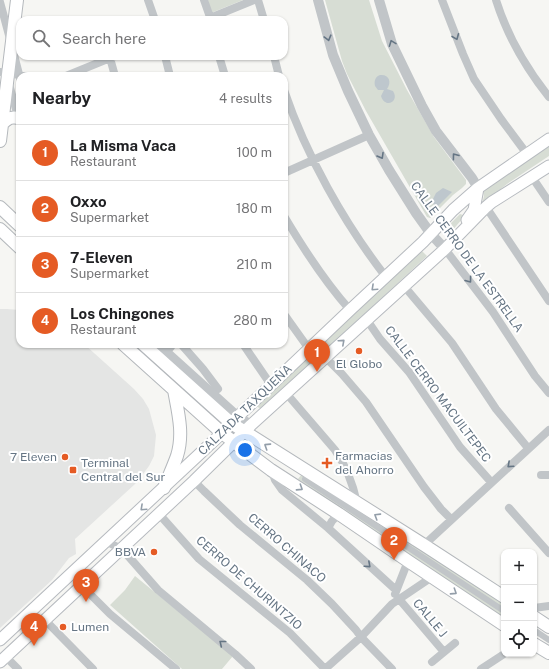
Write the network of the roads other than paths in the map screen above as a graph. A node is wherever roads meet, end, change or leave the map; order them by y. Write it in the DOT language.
graph roads {
  1 [pos="17,0"];
  2 [pos="148,0"];
  3 [pos="204,0"];
  4 [pos="254,0"];
  5 [pos="258,0"];
  6 [pos="318,0"];
  7 [pos="379,0"];
  8 [pos="442,0"];
  9 [pos="496,0"];
  10 [pos="0,2"];
  11 [pos="154,16"];
  12 [pos="208,16"];
  13 [pos="216,16"];
  14 [pos="263,16"];
  15 [pos="12,37"];
  16 [pos="0,53"];
  17 [pos="106,60"];
  18 [pos="113,60"];
  19 [pos="166,60"];
  20 [pos="220,60"];
  21 [pos="275,60"];
  22 [pos="76,72"];
  23 [pos="115,72"];
  24 [pos="169,72"];
  25 [pos="224,72"];
  26 [pos="278,72"];
  27 [pos="9,76"];
  28 [pos="549,97"];
  29 [pos="288,103"];
  30 [pos="16,108"];
  31 [pos="16,119"];
  32 [pos="2,124"];
  33 [pos="369,135"];
  34 [pos="549,140"];
  35 [pos="0,141"];
  36 [pos="527,154"];
  37 [pos="313,160"];
  38 [pos="549,166"];
  39 [pos="288,171"];
  40 [pos="532,177"];
  41 [pos="478,188"];
  42 [pos="549,202"];
  43 [pos="1,206"];
  44 [pos="486,207"];
  45 [pos="16,222"];
  46 [pos="288,223"];
  47 [pos="0,229"];
  48 [pos="431,234"];
  49 [pos="454,241"];
  50 [pos="16,244"];
  51 [pos="445,249"];
  52 [pos="383,273"];
  53 [pos="404,286"];
  54 [pos="549,302"];
  55 [pos="350,310"];
  56 [pos="288,320"];
  57 [pos="367,320"];
  58 [pos="127,348"];
  59 [pos="148,348"];
  60 [pos="169,348"];
  61 [pos="185,348"];
  62 [pos="246,348"];
  63 [pos="309,349"];
  64 [pos="326,357"];
  65 [pos="203,369"];
  66 [pos="194,378"];
  67 [pos="271,385"];
  68 [pos="218,389"];
  69 [pos="174,390"];
  70 [pos="549,392"];
  71 [pos="286,393"];
  72 [pos="235,420"];
  73 [pos="248,428"];
  74 [pos="549,430"];
  75 [pos="222,433"];
  76 [pos="234,442"];
  77 [pos="528,448"];
  78 [pos="271,470"];
  79 [pos="305,479"];
  80 [pos="194,481"];
  81 [pos="491,482"];
  82 [pos="164,488"];
  83 [pos="357,503"];
  84 [pos="509,508"];
  85 [pos="159,514"];
  86 [pos="339,514"];
  87 [pos="451,519"];
  88 [pos="328,528"];
  89 [pos="107,542"];
  90 [pos="424,545"];
  91 [pos="122,549"];
  92 [pos="549,553"];
  93 [pos="408,561"];
  94 [pos="432,577"];
  95 [pos="82,586"];
  96 [pos="396,590"];
  97 [pos="501,596"];
  98 [pos="395,601"];
  99 [pos="549,606"];
  100 [pos="537,608"];
  101 [pos="501,609"];
  102 [pos="537,619"];
  103 [pos="45,620"];
  104 [pos="501,623"];
  105 [pos="549,627"];
  106 [pos="537,632"];
  107 [pos="361,637"];
  108 [pos="0,640"];
  109 [pos="549,640"];
  110 [pos="455,643"];
  111 [pos="537,646"];
  112 [pos="444,652"];
  113 [pos="549,654"];
  114 [pos="501,656"];
  115 [pos="3,659"];
  116 [pos="432,662"];
  117 [pos="18,669"];
  118 [pos="93,669"];
  119 [pos="176,669"];
  120 [pos="251,669"];
  121 [pos="325,669"];
  122 [pos="392,669"];
  123 [pos="481,669"];
  1 -- 15 [label="main road"];
  2 -- 11 [label="street"];
  3 -- 12 [label="street"];
  4 -- 13 [label="street"];
  5 -- 14 [label="street"];
  6 -- 33 [label="street, CALLE CERRO DE LA ESTRELLA, one-way"];
  41 -- 7 [label="street, one-way"];
  8 -- 36 [label="street, one-way"];
  9 -- 28 [label="street"];
  10 -- 27 [label="street"];
  15 -- 16 [label="main road"];
  15 -- 27 [label="main road"];
  17 -- 22 [label="street"];
  18 -- 23 [label="street"];
  19 -- 24 [label="street"];
  20 -- 25 [label="street"];
  21 -- 26 [label="street"];
  27 -- 30 [label="street"];
  27 -- 32 [label="main road"];
  29 -- 37 [label="street"];
  31 -- 32 [label="main road"];
  32 -- 35 [label="main road"];
  33 -- 37 [label="street"];
  33 -- 48 [label="street, CALLE CERRO DE LA ESTRELLA, one-way"];
  34 -- 36 [label="main road, CALZADA TAXQUEÑA"];
  36 -- 41 [label="main road, CALZADA TAXQUEÑA"];
  37 -- 39 [label="street"];
  37 -- 52 [label="street"];
  38 -- 40 [label="main road, CALZADA TAXQUEÑA"];
  40 -- 42 [label="street"];
  40 -- 44 [label="main road, CALZADA TAXQUEÑA"];
  41 -- 48 [label="main road, CALZADA TAXQUEÑA"];
  41 -- 49 [label="main road"];
  43 -- 45 [label="main road"];
  44 -- 49 [label="main road, CALZADA TAXQUEÑA"];
  44 -- 54 [label="street"];
  46 -- 55 [label="street"];
  47 -- 50 [label="main road"];
  48 -- 51 [label="street, CALLE CERRO DE LA ESTRELLA"];
  48 -- 52 [label="main road, CALZADA TAXQUEÑA"];
  49 -- 51 [label="main road, CALZADA TAXQUEÑA"];
  51 -- 53 [label="main road, CALZADA TAXQUEÑA"];
  51 -- 70 [label="street, CALLE CERRO DE LA ESTRELLA, one-way"];
  52 -- 55 [label="main road, CALZADA TAXQUEÑA, one-way"];
  53 -- 57 [label="main road, CALZADA TAXQUEÑA"];
  53 -- 77 [label="street"];
  55 -- 63 [label="main road, CALZADA TAXQUEÑA"];
  56 -- 63 [label="street"];
  64 -- 57 [label="main road, CALZADA TAXQUEÑA, one-way"];
  57 -- 81 [label="street, CALLE CERRO MACUILTEPEC"];
  58 -- 69 [label="main road"];
  59 -- 72 [label="main road"];
  60 -- 66 [label="street"];
  61 -- 65 [label="street"];
  62 -- 67 [label="street"];
  63 -- 67 [label="main road, CALZADA TAXQUEÑA"];
  64 -- 71 [label="main road, CALZADA TAXQUEÑA"];
  64 -- 87 [label="street"];
  65 -- 66 [label="street"];
  65 -- 68 [label="street"];
  66 -- 72 [label="street"];
  67 -- 72 [label="main road, CALZADA TAXQUEÑA"];
  69 -- 75 [label="main road"];
  69 -- 82 [label="main road"];
  71 -- 73 [label="main road, CALZADA TAXQUEÑA"];
  71 -- 83 [label="street"];
  72 -- 73 [label="main road"];
  72 -- 75 [label="main road, CALZADA TAXQUEÑA"];
  73 -- 76 [label="main road, CALZADA TAXQUEÑA"];
  83 -- 73 [label="main road, one-way"];
  74 -- 77 [label="street"];
  75 -- 76 [label="main road"];
  75 -- 82 [label="main road, CALZADA TAXQUEÑA"];
  76 -- 78 [label="main road"];
  76 -- 80 [label="main road, CALZADA TAXQUEÑA"];
  77 -- 81 [label="street, one-way"];
  78 -- 86 [label="main road, one-way"];
  78 -- 88 [label="street"];
  79 -- 101 [label="street"];
  80 -- 85 [label="main road, CALZADA TAXQUEÑA"];
  80 -- 107 [label="street, CERRO CHINACO"];
  81 -- 87 [label="street"];
  82 -- 89 [label="main road, CALZADA TAXQUEÑA, one-way"];
  90 -- 83 [label="main road, one-way"];
  84 -- 92 [label="street"];
  85 -- 91 [label="main road, CALZADA TAXQUEÑA"];
  85 -- 121 [label="street, CERRO DE CHURINTZIO"];
  86 -- 88 [label="street"];
  86 -- 93 [label="main road"];
  87 -- 90 [label="street"];
  88 -- 96 [label="street, one-way"];
  89 -- 91 [label="street"];
  89 -- 108 [label="main road, CALZADA TAXQUEÑA"];
  90 -- 97 [label="main road"];
  91 -- 95 [label="main road, CALZADA TAXQUEÑA"];
  120 -- 91 [label="street, one-way"];
  93 -- 94 [label="main road"];
  93 -- 96 [label="street"];
  94 -- 98 [label="street"];
  94 -- 104 [label="main road, one-way"];
  95 -- 103 [label="main road, CALZADA TAXQUEÑA"];
  95 -- 119 [label="street"];
  96 -- 98 [label="street"];
  98 -- 107 [label="street"];
  98 -- 112 [label="street, CALLE J"];
  99 -- 100 [label="street"];
  102 -- 105 [label="main road"];
  103 -- 115 [label="main road, CALZADA TAXQUEÑA"];
  103 -- 118 [label="street"];
  106 -- 109 [label="street"];
  107 -- 121 [label="street"];
  107 -- 122 [label="street, CERRO CHINACO"];
  110 -- 112 [label="street, CALLE J"];
  111 -- 113 [label="main road"];
  112 -- 116 [label="street, CALLE J"];
  114 -- 123 [label="street"];
  115 -- 117 [label="street"];
}
